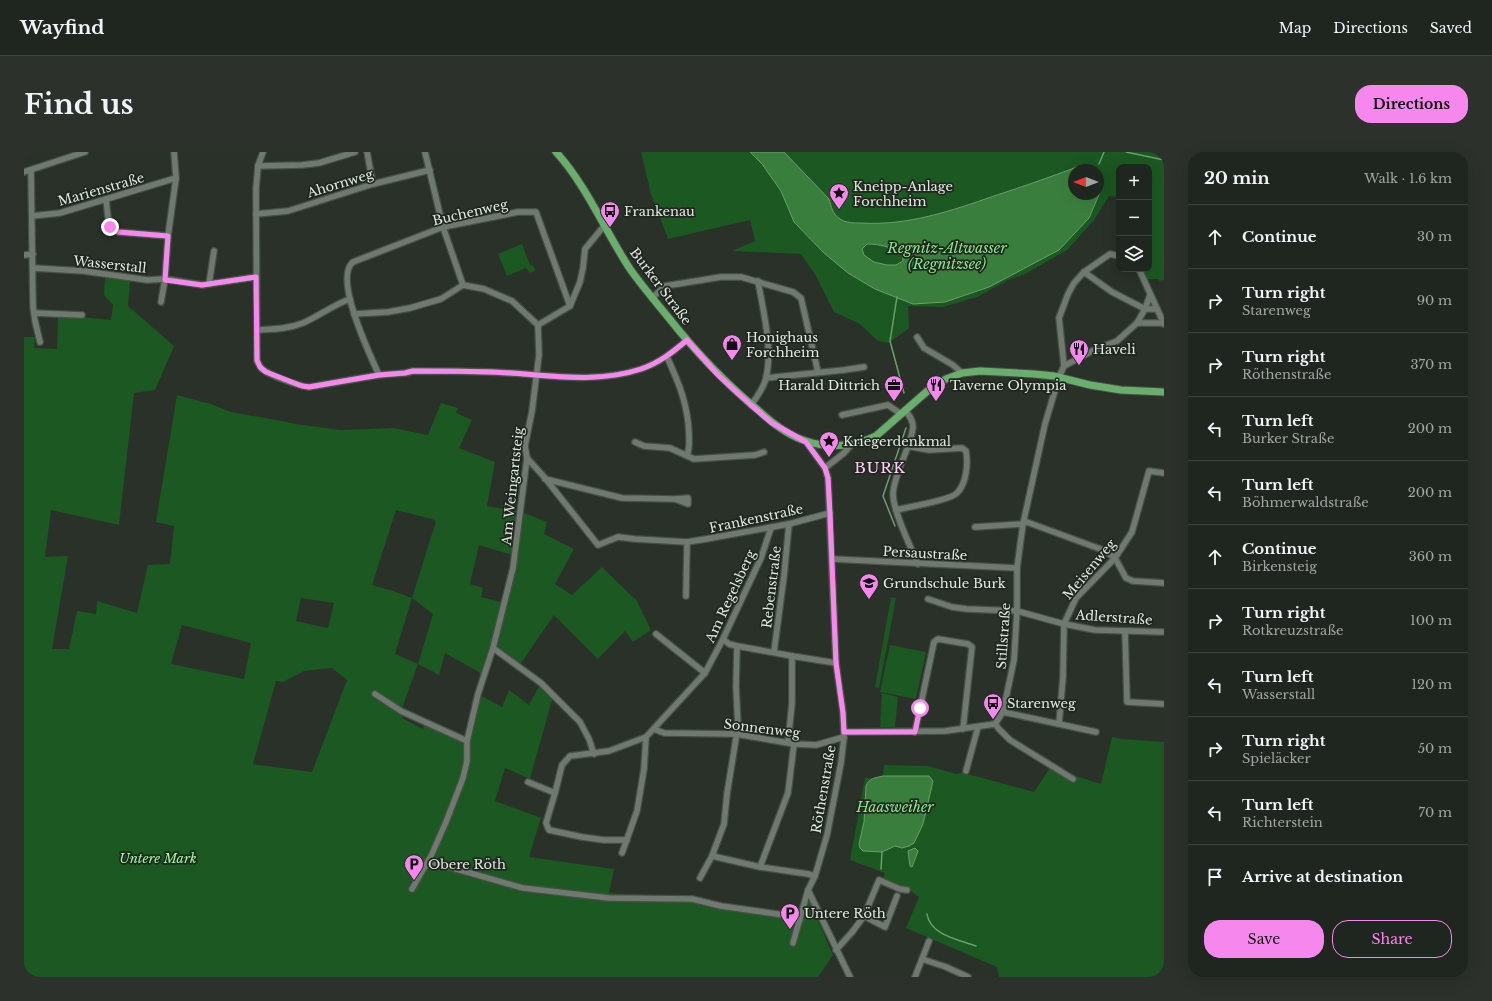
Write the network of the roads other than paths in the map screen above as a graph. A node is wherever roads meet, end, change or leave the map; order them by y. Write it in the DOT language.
graph roads {
  1 [pos="85,152"];
  2 [pos="174,152"];
  3 [pos="262,152"];
  4 [pos="355,152"];
  5 [pos="367,152"];
  6 [pos="425,152"];
  7 [pos="556,152"];
  8 [pos="258,166"];
  9 [pos="31,170"];
  10 [pos="430,170"];
  11 [pos="24,172"];
  12 [pos="176,178"];
  13 [pos="373,184"];
  14 [pos="106,199"];
  15 [pos="256,214"];
  16 [pos="32,216"];
  17 [pos="604,226"];
  18 [pos="444,227"];
  19 [pos="168,236"];
  20 [pos="214,251"];
  21 [pos="32,254"];
  22 [pos="24,255"];
  23 [pos="1116,255"];
  24 [pos="33,268"];
  25 [pos="1084,272"];
  26 [pos="1140,272"];
  27 [pos="256,277"];
  28 [pos="165,280"];
  29 [pos="758,281"];
  30 [pos="209,284"];
  31 [pos="463,285"];
  32 [pos="1150,295"];
  33 [pos="652,298"];
  34 [pos="350,299"];
  35 [pos="161,302"];
  36 [pos="570,306"];
  37 [pos="1145,309"];
  38 [pos="1157,309"];
  39 [pos="34,312"];
  40 [pos="354,314"];
  41 [pos="82,315"];
  42 [pos="1137,323"];
  43 [pos="1163,324"];
  44 [pos="538,325"];
  45 [pos="257,330"];
  46 [pos="917,337"];
  47 [pos="687,340"];
  48 [pos="40,342"];
  49 [pos="667,357"];
  50 [pos="1064,366"];
  51 [pos="864,367"];
  52 [pos="818,372"];
  53 [pos="962,373"];
  54 [pos="379,375"];
  55 [pos="537,375"];
  56 [pos="1059,377"];
  57 [pos="766,378"];
  58 [pos="1164,392"];
  59 [pos="751,405"];
  60 [pos="903,412"];
  61 [pos="842,415"];
  62 [pos="635,442"];
  63 [pos="806,442"];
  64 [pos="851,445"];
  65 [pos="907,446"];
  66 [pos="764,452"];
  67 [pos="687,455"];
  68 [pos="527,458"];
  69 [pos="825,468"];
  70 [pos="1164,473"];
  71 [pos="545,478"];
  72 [pos="675,499"];
  73 [pos="896,510"];
  74 [pos="830,513"];
  75 [pos="1024,522"];
  76 [pos="789,524"];
  77 [pos="975,527"];
  78 [pos="771,528"];
  79 [pos="687,542"];
  80 [pos="832,558"];
  81 [pos="1115,558"];
  82 [pos="918,564"];
  83 [pos="1017,568"];
  84 [pos="1164,583"];
  85 [pos="686,596"];
  86 [pos="928,599"];
  87 [pos="1017,611"];
  88 [pos="1064,624"];
  89 [pos="1124,631"];
  90 [pos="1164,632"];
  91 [pos="656,634"];
  92 [pos="723,639"];
  93 [pos="737,646"];
  94 [pos="493,648"];
  95 [pos="774,652"];
  96 [pos="792,656"];
  97 [pos="836,663"];
  98 [pos="705,673"];
  99 [pos="375,694"];
  100 [pos="1164,704"];
  101 [pos="1003,712"];
  102 [pos="995,724"];
  103 [pos="1059,724"];
  104 [pos="978,727"];
  105 [pos="654,729"];
  106 [pos="963,729"];
  107 [pos="915,732"];
  108 [pos="1096,732"];
  109 [pos="736,734"];
  110 [pos="844,735"];
  111 [pos="646,737"];
  112 [pos="467,741"];
  113 [pos="788,742"];
  114 [pos="794,744"];
  115 [pos="594,754"];
  116 [pos="966,771"];
  117 [pos="1073,779"];
  118 [pos="528,782"];
  119 [pos="555,793"];
  120 [pos="627,840"];
  121 [pos="622,853"];
  122 [pos="712,856"];
  123 [pos="428,861"];
  124 [pos="760,867"];
  125 [pos="815,876"];
  126 [pos="700,878"];
  127 [pos="412,889"];
  128 [pos="808,890"];
  129 [pos="907,890"];
  130 [pos="897,896"];
  131 [pos="864,916"];
  132 [pos="800,920"];
  133 [pos="928,941"];
  134 [pos="793,942"];
  135 [pos="836,950"];
  136 [pos="922,959"];
  137 [pos="850,977"];
  138 [pos="915,977"];
  139 [pos="968,977"];
  1 -- 9 [label="street"];
  2 -- 12 [label="street"];
  3 -- 8 [label="street"];
  4 -- 8 [label="street"];
  5 -- 13 [label="street"];
  6 -- 10 [label="street"];
  7 -- 17 [label="main road, Burker Straße"];
  8 -- 15 [label="street"];
  9 -- 11 [label="street"];
  9 -- 16 [label="street"];
  10 -- 13 [label="street, Ahornweg"];
  10 -- 18 [label="street"];
  12 -- 14 [label="street, Marienstraße"];
  12 -- 19 [label="street"];
  13 -- 15 [label="street, Ahornweg"];
  14 -- 16 [label="street, Marienstraße"];
  14 -- 19 [label="street"];
  15 -- 27 [label="street"];
  16 -- 21 [label="street"];
  17 -- 33 [label="main road, Burker Straße"];
  17 -- 36 [label="street"];
  18 -- 31 [label="street"];
  18 -- 34 [label="street, Buchenweg"];
  18 -- 36 [label="street, Buchenweg"];
  19 -- 28 [label="street"];
  20 -- 30 [label="street"];
  21 -- 22 [label="street"];
  21 -- 24 [label="street"];
  23 -- 25 [label="street"];
  24 -- 28 [label="street, Wasserstall"];
  24 -- 39 [label="street"];
  25 -- 37 [label="street"];
  25 -- 50 [label="street"];
  26 -- 32 [label="street"];
  27 -- 30 [label="street, Wasserstall"];
  27 -- 45 [label="street"];
  28 -- 30 [label="street, Wasserstall"];
  28 -- 35 [label="street"];
  29 -- 33 [label="street"];
  29 -- 52 [label="street"];
  29 -- 57 [label="street"];
  31 -- 40 [label="street"];
  31 -- 44 [label="street"];
  32 -- 37 [label="street"];
  32 -- 38 [label="street"];
  33 -- 47 [label="main road, Burker Straße"];
  34 -- 40 [label="street"];
  34 -- 45 [label="street"];
  36 -- 44 [label="street"];
  37 -- 38 [label="street"];
  37 -- 42 [label="street"];
  38 -- 43 [label="street"];
  39 -- 41 [label="street"];
  39 -- 48 [label="street"];
  40 -- 54 [label="street"];
  42 -- 43 [label="street"];
  42 -- 50 [label="street"];
  44 -- 55 [label="street, Am Weingartsteig"];
  45 -- 54 [label="street"];
  46 -- 53 [label="street"];
  47 -- 49 [label="street"];
  47 -- 59 [label="main road, Burker Straße"];
  49 -- 55 [label="street"];
  49 -- 67 [label="street"];
  50 -- 56 [label="street, Stillstraße"];
  51 -- 52 [label="street"];
  52 -- 57 [label="street"];
  53 -- 56 [label="main road, Burker Straße"];
  53 -- 60 [label="main road, Burker Straße"];
  54 -- 55 [label="street"];
  55 -- 68 [label="street, Am Weingartsteig"];
  56 -- 58 [label="main road, Burker Straße"];
  56 -- 75 [label="street, Stillstraße"];
  57 -- 59 [label="street"];
  59 -- 63 [label="main road, Burker Straße"];
  60 -- 61 [label="street"];
  60 -- 64 [label="main road, Burker Straße"];
  60 -- 65 [label="street"];
  62 -- 67 [label="street"];
  63 -- 64 [label="main road, Burker Straße"];
  63 -- 69 [label="street, Röthenstraße"];
  64 -- 69 [label="street"];
  65 -- 73 [label="street"];
  65 -- 73 [label="street"];
  66 -- 67 [label="street"];
  68 -- 71 [label="street, Frankenstraße"];
  68 -- 94 [label="street, Am Weingartsteig"];
  69 -- 74 [label="street, Röthenstraße"];
  70 -- 81 [label="street, Meisenweg"];
  71 -- 72 [label="street"];
  71 -- 79 [label="street, Frankenstraße"];
  73 -- 82 [label="street"];
  74 -- 76 [label="street, Frankenstraße"];
  74 -- 80 [label="street, Röthenstraße"];
  75 -- 77 [label="street"];
  75 -- 81 [label="street"];
  75 -- 83 [label="street, Stillstraße"];
  76 -- 78 [label="street, Frankenstraße"];
  76 -- 95 [label="street, Rebenstraße"];
  78 -- 79 [label="street, Frankenstraße"];
  78 -- 92 [label="street, Am Regelsberg"];
  79 -- 85 [label="street"];
  80 -- 82 [label="street, Persaustraße"];
  80 -- 97 [label="street, Röthenstraße"];
  81 -- 84 [label="street"];
  81 -- 88 [label="street, Meisenweg"];
  82 -- 83 [label="street, Persaustraße"];
  83 -- 87 [label="street, Stillstraße"];
  86 -- 87 [label="street, Adlerstraße"];
  87 -- 88 [label="street, Adlerstraße"];
  87 -- 101 [label="street, Stillstraße"];
  88 -- 89 [label="street, Adlerstraße"];
  88 -- 103 [label="street, Meisenweg"];
  89 -- 90 [label="street, Adlerstraße"];
  89 -- 100 [label="street"];
  91 -- 98 [label="street"];
  92 -- 93 [label="street"];
  92 -- 98 [label="street, Am Regelsberg"];
  93 -- 95 [label="street"];
  93 -- 109 [label="street"];
  94 -- 112 [label="street, Am Weingartsteig"];
  94 -- 115 [label="street"];
  95 -- 96 [label="street"];
  96 -- 97 [label="street"];
  96 -- 113 [label="street"];
  97 -- 110 [label="street, Röthenstraße"];
  98 -- 105 [label="street, Am Regelsberg"];
  99 -- 112 [label="street"];
  101 -- 102 [label="street, Stillstraße"];
  101 -- 103 [label="street"];
  102 -- 104 [label="street"];
  102 -- 117 [label="street"];
  103 -- 108 [label="street"];
  104 -- 106 [label="street"];
  104 -- 116 [label="street"];
  105 -- 109 [label="street, Sonnenweg"];
  105 -- 111 [label="street, Am Regelsberg"];
  106 -- 107 [label="street"];
  106 -- 107 [label="street"];
  107 -- 110 [label="street"];
  109 -- 113 [label="street, Sonnenweg"];
  109 -- 122 [label="street"];
  110 -- 114 [label="street, Sonnenweg"];
  110 -- 125 [label="street, Röthenstraße"];
  111 -- 115 [label="street, Am Regelsberg"];
  111 -- 120 [label="street"];
  112 -- 123 [label="street, Am Weingartsteig"];
  113 -- 114 [label="street, Sonnenweg"];
  114 -- 124 [label="street"];
  115 -- 119 [label="street, Am Regelsberg"];
  118 -- 119 [label="street"];
  119 -- 120 [label="street, Am Regelsberg"];
  120 -- 121 [label="street"];
  122 -- 124 [label="street"];
  122 -- 126 [label="street"];
  123 -- 127 [label="street, Am Weingartsteig"];
  123 -- 132 [label="street"];
  124 -- 125 [label="street"];
  125 -- 128 [label="street, Röthenstraße"];
  128 -- 132 [label="street, Röthenstraße"];
  128 -- 135 [label="street"];
  129 -- 131 [label="street"];
  130 -- 131 [label="street"];
  131 -- 135 [label="street"];
  132 -- 134 [label="street, Röthenstraße"];
  133 -- 136 [label="street"];
  135 -- 137 [label="street"];
  136 -- 138 [label="street"];
  136 -- 139 [label="street"];
}
